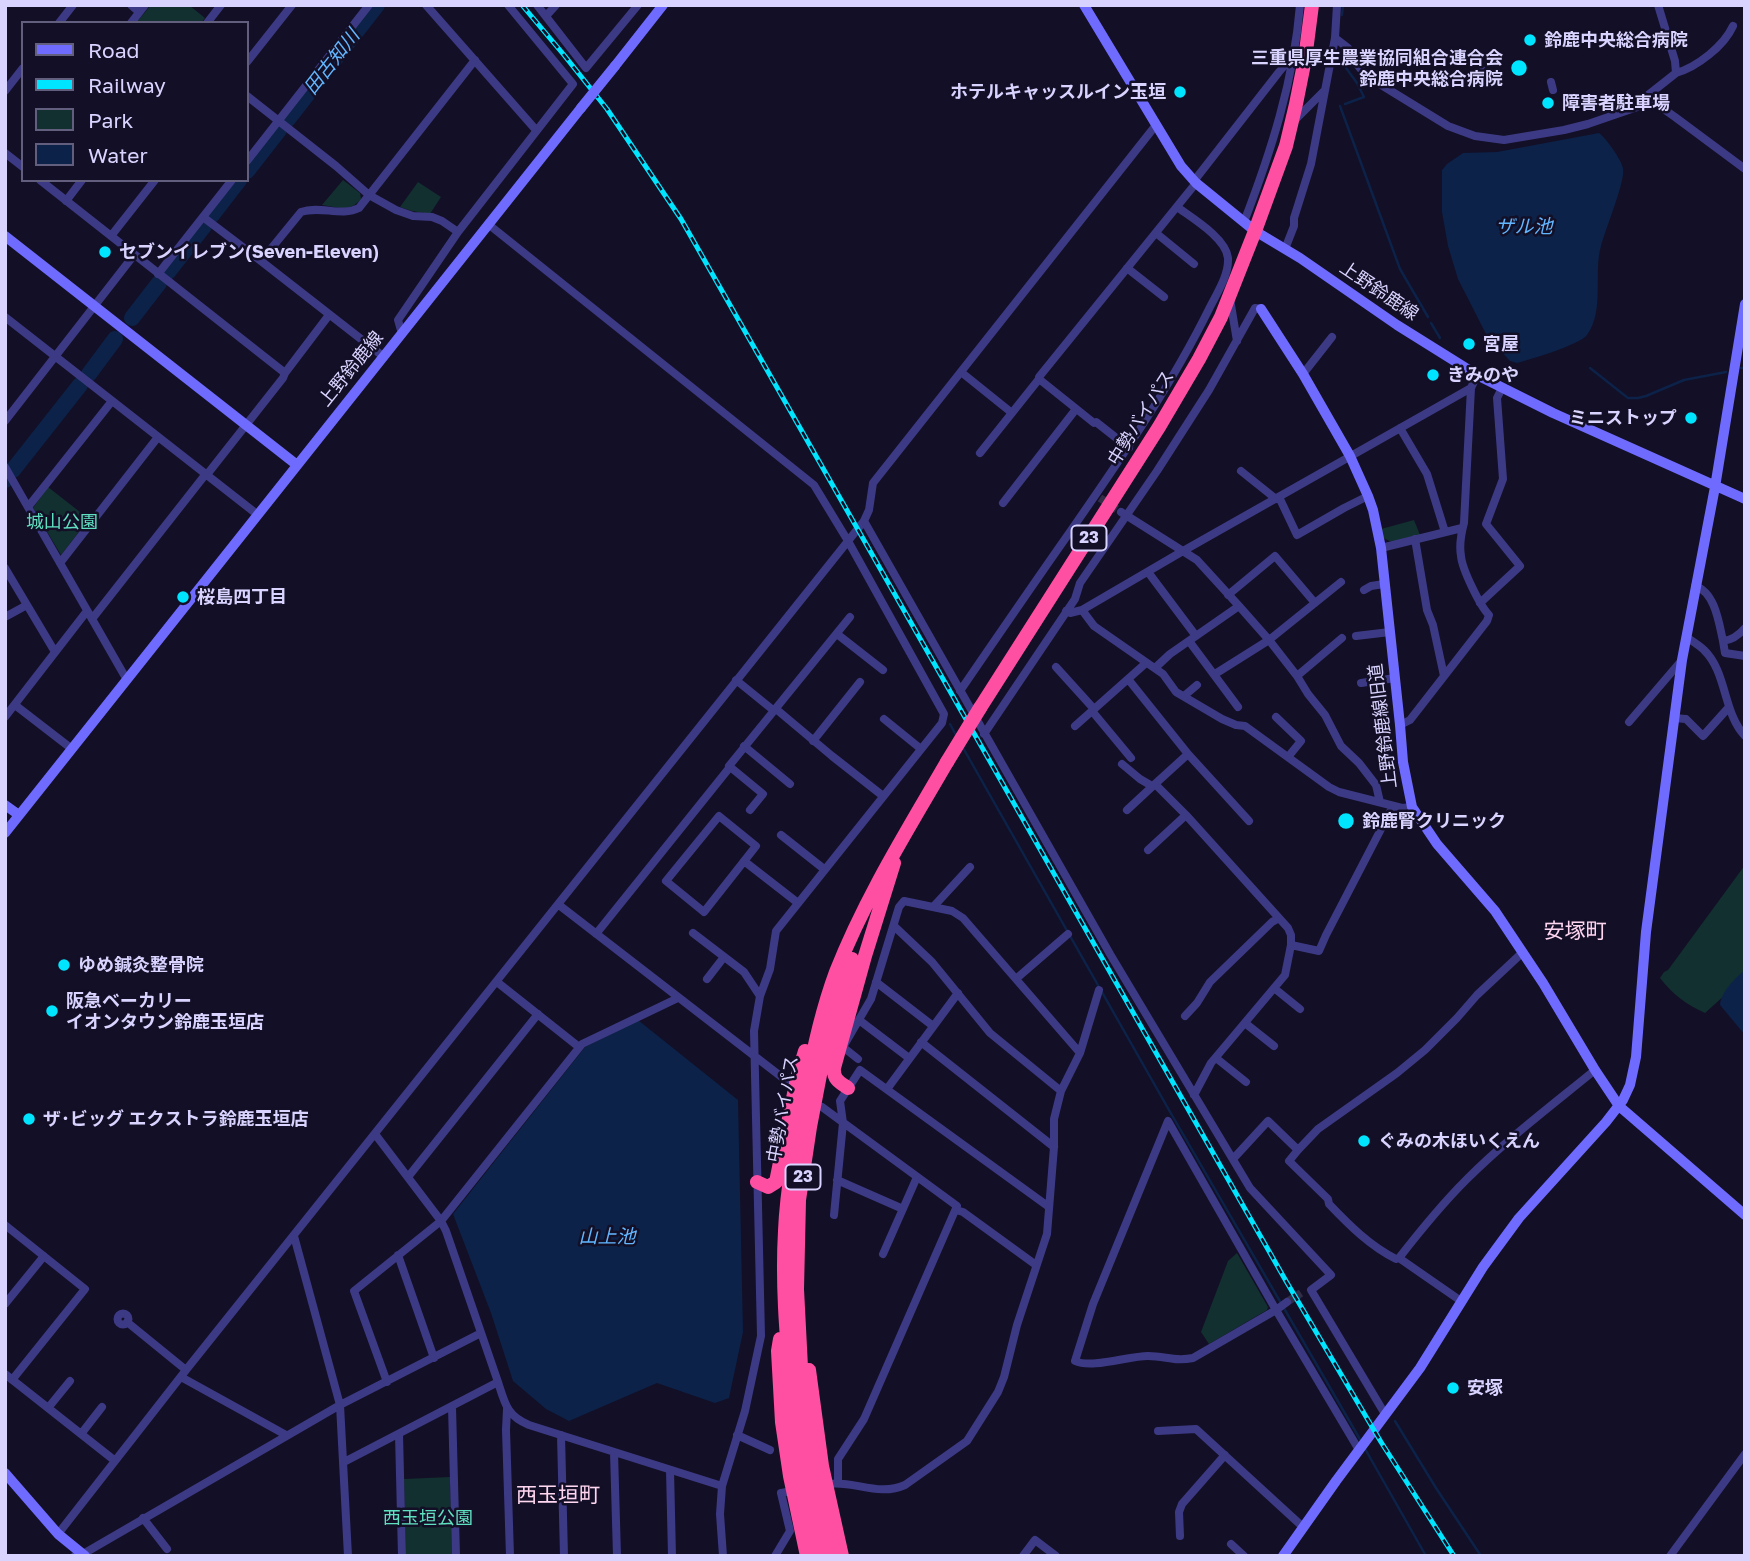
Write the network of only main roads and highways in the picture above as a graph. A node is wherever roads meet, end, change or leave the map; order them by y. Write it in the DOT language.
graph roads {
  1 [pos="1312,5"];
  2 [pos="917,814"];
  3 [pos="897,855"];
  4 [pos="831,990"];
  5 [pos="848,1088"];
  6 [pos="757,1182"];
  7 [pos="797,1289"];
  8 [pos="784,1299"];
  9 [pos="807,1556"];
  10 [pos="820,1556"];
  11 [pos="831,1556"];
  12 [pos="842,1556"];
  1 -- 2 [label="highway, 中勢バイパス / 23, bridge"];
  2 -- 3 [label="highway, 中勢バイパス / 23"];
  2 -- 4 [label="highway, 中勢バイパス / 23"];
  3 -- 5 [label="highway"];
  3 -- 7 [label="highway, 中勢バイパス / 23"];
  4 -- 6 [label="highway"];
  4 -- 8 [label="highway, 中勢バイパス / 23"];
  7 -- 11 [label="highway, 中勢バイパス / 23"];
  7 -- 12 [label="highway"];
  8 -- 9 [label="highway"];
  8 -- 10 [label="highway, 中勢バイパス / 23"];
}
